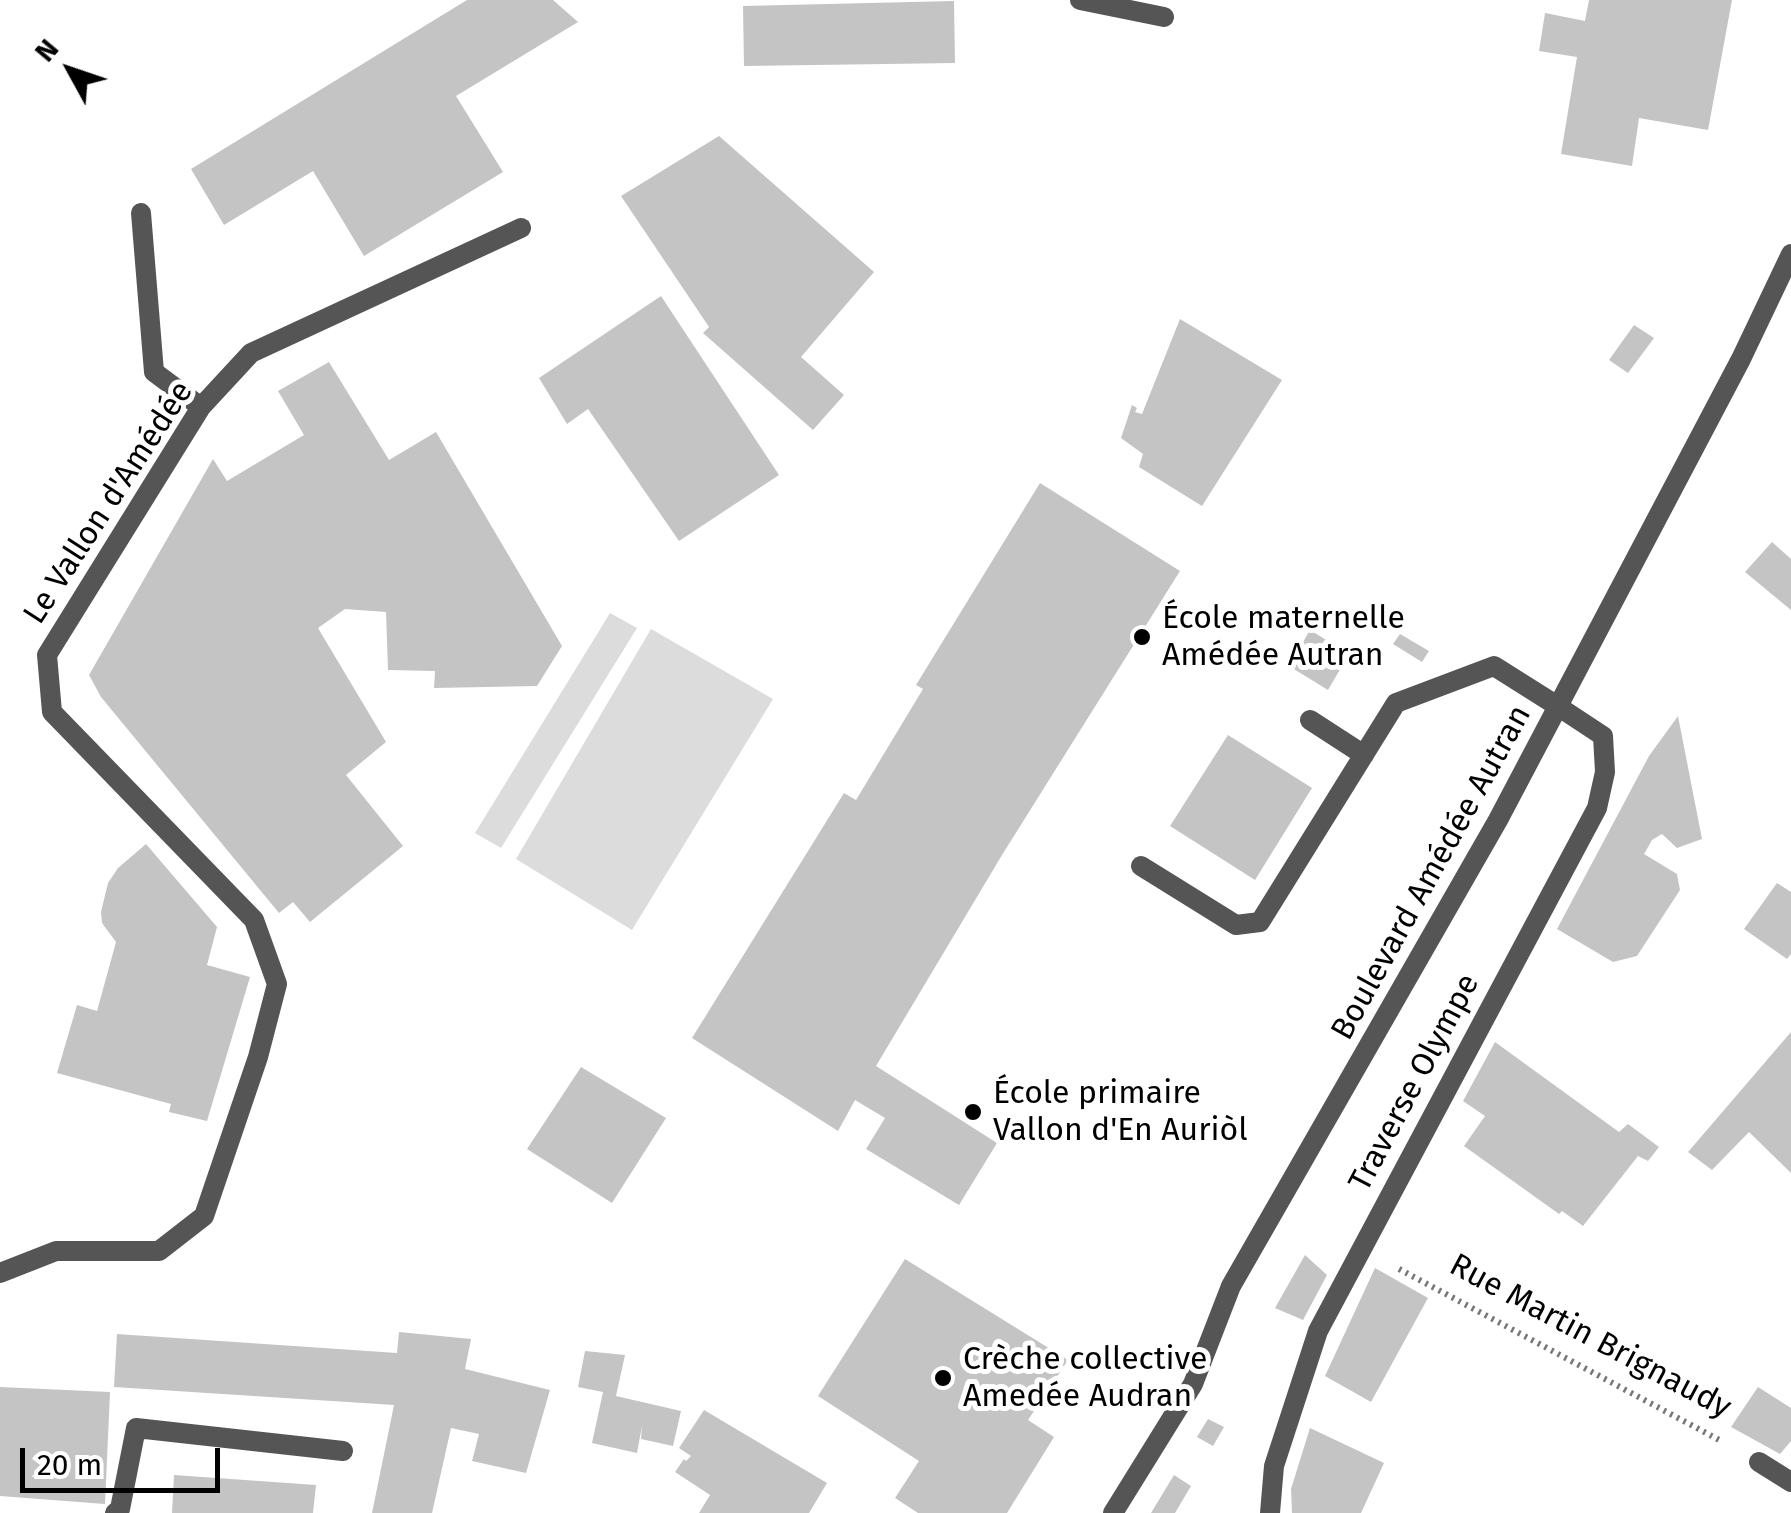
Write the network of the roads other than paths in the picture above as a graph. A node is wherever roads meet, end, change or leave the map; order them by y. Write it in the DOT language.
graph roads {
  1 [pos="1080,0"];
  2 [pos="1164,17"];
  3 [pos="141,212"];
  4 [pos="521,228"];
  5 [pos="1791,254"];
  6 [pos="201,408"];
  7 [pos="1559,706"];
  8 [pos="1310,720"];
  9 [pos="1364,755"];
  10 [pos="1141,866"];
  11 [pos="0,1274"];
  12 [pos="343,1451"];
  13 [pos="1759,1462"];
  14 [pos="1791,1482"];
  15 [pos="115,1513"];
  16 [pos="1113,1513"];
  17 [pos="1270,1513"];
  1 -- 2 [label="street"];
  3 -- 6 [label="street"];
  4 -- 6 [label="street, Le Vallon d'Amédée"];
  5 -- 7 [label="street, Boulevard Amédée Autran"];
  6 -- 11 [label="street, Le Vallon d'Amédée"];
  7 -- 9 [label="street"];
  7 -- 16 [label="street, Boulevard Amédée Autran"];
  7 -- 17 [label="street, Traverse Olympe"];
  8 -- 9 [label="street"];
  9 -- 10 [label="street"];
  12 -- 15 [label="street"];
  13 -- 14 [label="street"];
}
